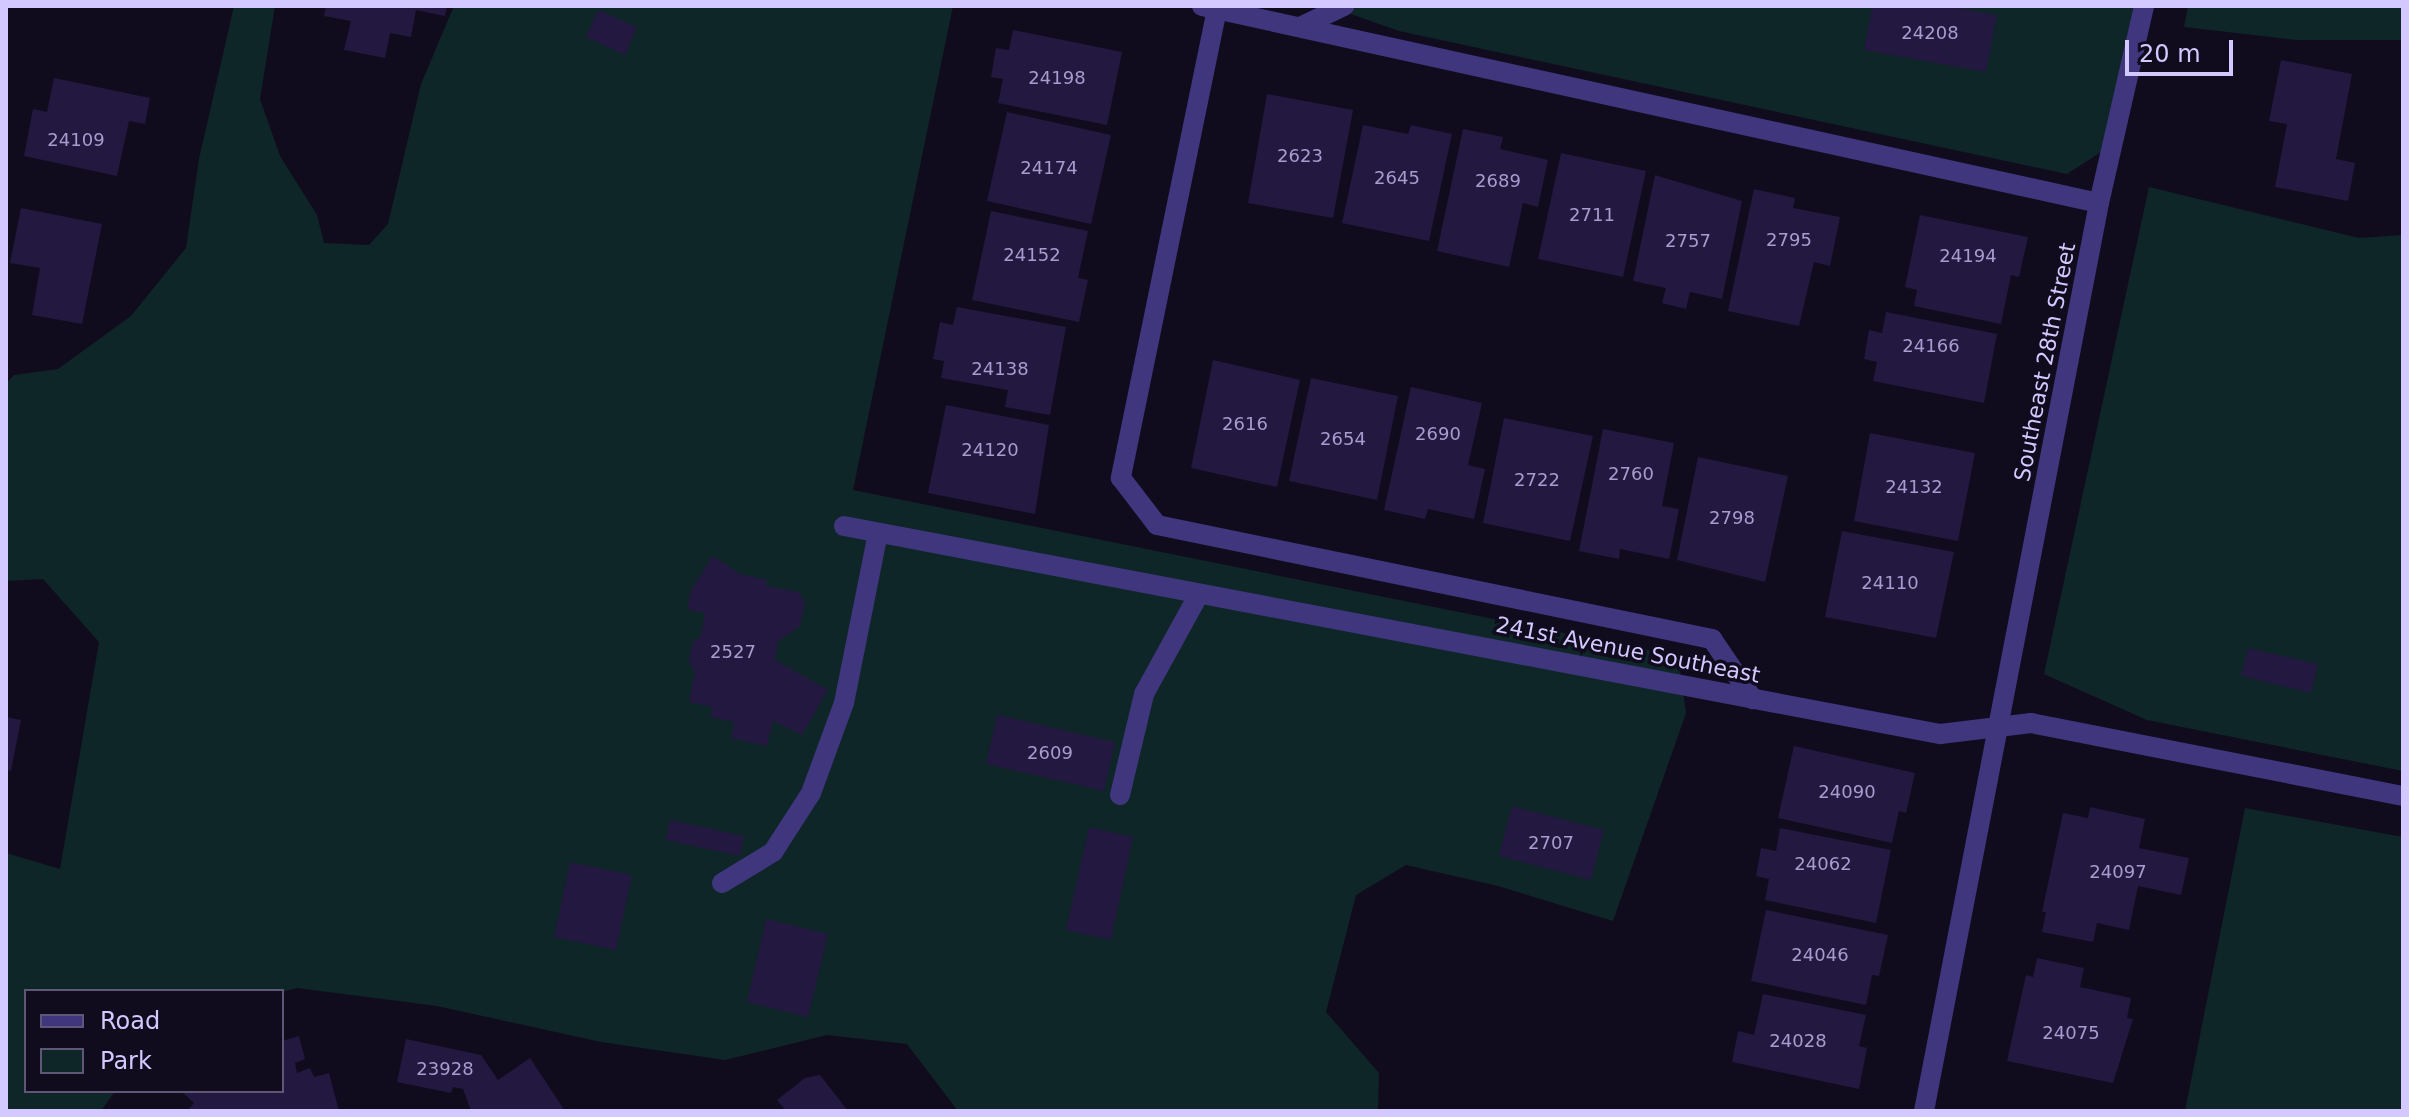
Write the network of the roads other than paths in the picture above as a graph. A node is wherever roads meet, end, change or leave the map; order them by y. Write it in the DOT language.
graph roads {
  1 [pos="1344,6"];
  2 [pos="2144,6"];
  3 [pos="1209,8"];
  4 [pos="1302,26"];
  5 [pos="2099,203"];
  6 [pos="844,526"];
  7 [pos="878,533"];
  8 [pos="1199,594"];
  9 [pos="1753,699"];
  10 [pos="1997,728"];
  11 [pos="1120,795"];
  12 [pos="2403,796"];
  13 [pos="722,883"];
  14 [pos="1924,1111"];
  1 -- 4 [label="street"];
  2 -- 5 [label="street, Southeast 28th Street"];
  3 -- 4 [label="street"];
  3 -- 9 [label="street"];
  4 -- 5 [label="street"];
  5 -- 10 [label="street, Southeast 28th Street"];
  6 -- 7 [label="street, 241st Avenue Southeast"];
  7 -- 8 [label="street, 241st Avenue Southeast"];
  7 -- 13 [label="street"];
  8 -- 9 [label="street, 241st Avenue Southeast"];
  8 -- 11 [label="street"];
  9 -- 10 [label="street, 241st Avenue Southeast"];
  10 -- 12 [label="street, 241st Avenue Southeast"];
  10 -- 14 [label="street, Southeast 28th Street"];
}
